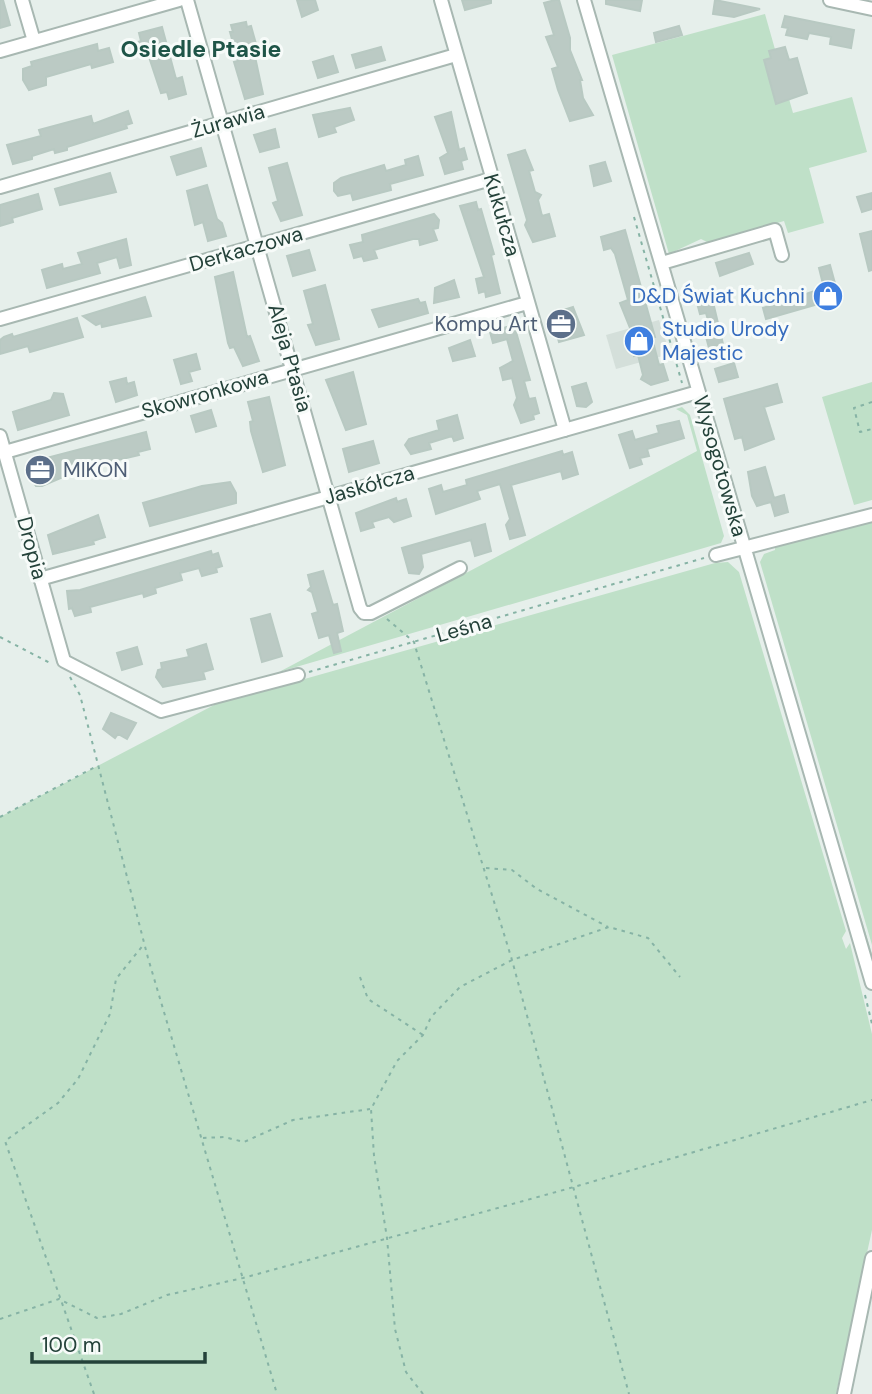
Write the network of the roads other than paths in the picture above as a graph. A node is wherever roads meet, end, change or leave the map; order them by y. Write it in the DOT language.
graph roads {
  1 [pos="22,0"];
  2 [pos="179,0"];
  3 [pos="187,0"];
  4 [pos="441,0"];
  5 [pos="584,0"];
  6 [pos="830,0"];
  7 [pos="872,9"];
  8 [pos="34,41"];
  9 [pos="0,51"];
  10 [pos="456,55"];
  11 [pos="223,123"];
  12 [pos="491,179"];
  13 [pos="0,187"];
  14 [pos="258,246"];
  15 [pos="782,255"];
  16 [pos="662,263"];
  17 [pos="527,303"];
  18 [pos="0,319"];
  19 [pos="293,369"];
  20 [pos="698,392"];
  21 [pos="565,430"];
  22 [pos="0,436"];
  23 [pos="5,452"];
  24 [pos="329,497"];
  25 [pos="872,515"];
  26 [pos="743,548"];
  27 [pos="716,555"];
  28 [pos="460,568"];
  29 [pos="40,579"];
  30 [pos="298,675"];
  31 [pos="872,983"];
  32 [pos="872,1258"];
  33 [pos="844,1394"];
  1 -- 8 [label="street"];
  2 -- 8 [label="street"];
  3 -- 11 [label="street, Aleja Ptasia"];
  4 -- 10 [label="street, Kukułcza"];
  5 -- 16 [label="street, Wysogotowska"];
  6 -- 7 [label="street"];
  8 -- 9 [label="street"];
  10 -- 11 [label="street, Żurawia"];
  10 -- 12 [label="street, Kukułcza"];
  11 -- 13 [label="street, Żurawia"];
  11 -- 14 [label="street, Aleja Ptasia"];
  12 -- 14 [label="street, Derkaczowa"];
  12 -- 17 [label="street, Kukułcza"];
  14 -- 18 [label="street, Derkaczowa"];
  14 -- 19 [label="street, Aleja Ptasia"];
  15 -- 16 [label="street"];
  16 -- 20 [label="street, Wysogotowska"];
  17 -- 19 [label="street, Skowronkowa"];
  17 -- 21 [label="street, Kukułcza"];
  19 -- 23 [label="street, Skowronkowa"];
  19 -- 24 [label="street, Aleja Ptasia"];
  20 -- 21 [label="street, Jaskółcza"];
  20 -- 26 [label="street, Wysogotowska"];
  21 -- 24 [label="street, Jaskółcza"];
  22 -- 23 [label="street, Dropia"];
  23 -- 29 [label="street, Dropia"];
  24 -- 28 [label="street, Aleja Ptasia"];
  24 -- 29 [label="street, Jaskółcza"];
  25 -- 26 [label="street"];
  26 -- 27 [label="street"];
  26 -- 31 [label="street, Wysogotowska"];
  29 -- 30 [label="street, Dropia"];
  32 -- 33 [label="street"];
}
